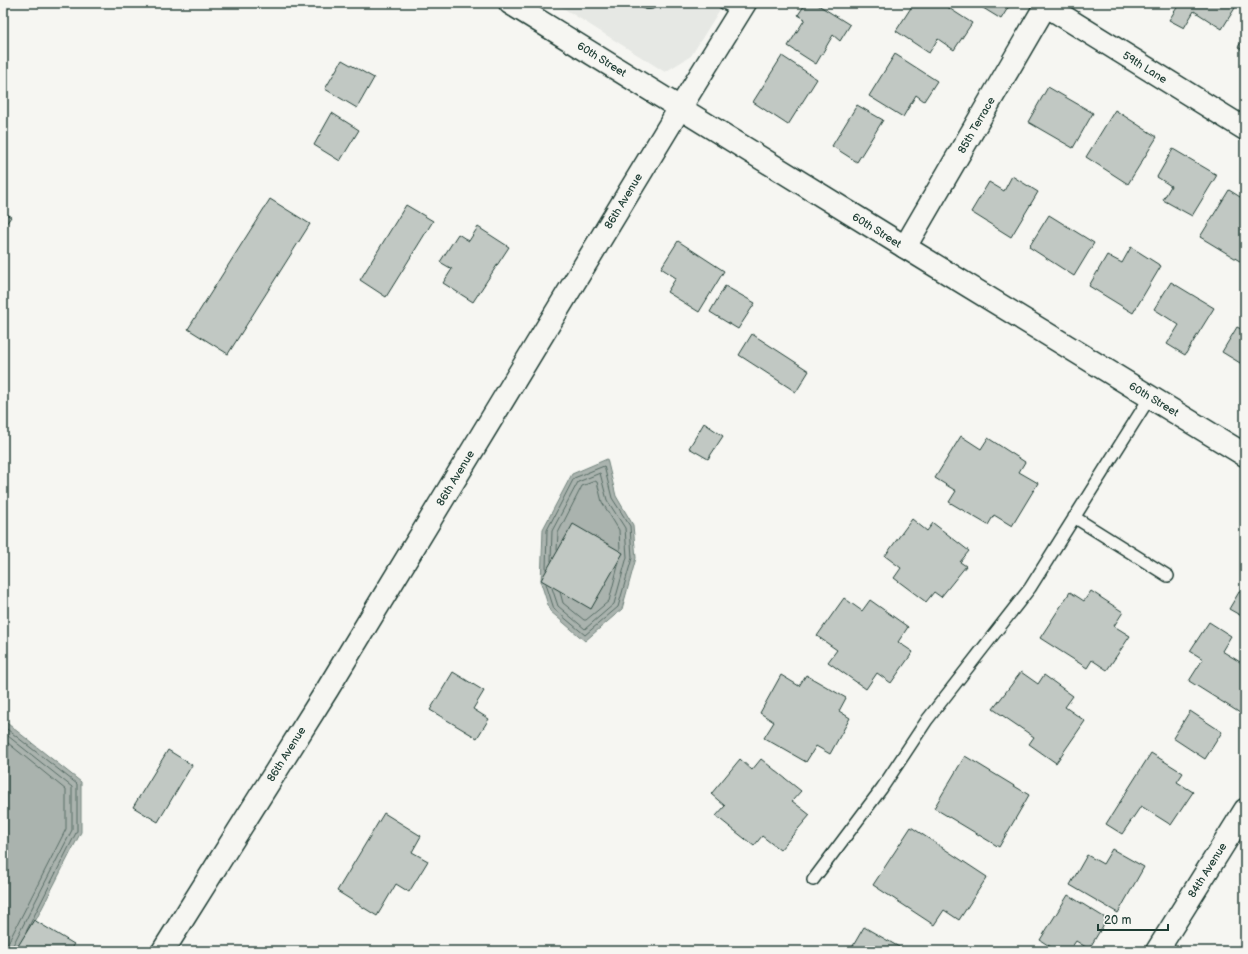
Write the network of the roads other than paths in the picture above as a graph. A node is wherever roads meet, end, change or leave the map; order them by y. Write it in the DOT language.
graph roads {
  1 [pos="647,3"];
  2 [pos="650,3"];
  3 [pos="516,4"];
  4 [pos="1046,4"];
  5 [pos="736,6"];
  6 [pos="680,108"];
  7 [pos="1245,129"];
  8 [pos="905,247"];
  9 [pos="1150,397"];
  10 [pos="1245,455"];
  11 [pos="1074,517"];
  12 [pos="1168,576"];
  13 [pos="1245,810"];
  14 [pos="814,880"];
  15 [pos="163,951"];
  16 [pos="1157,951"];
  1 -- 2 [label="lane"];
  3 -- 6 [label="street, 60th Street"];
  4 -- 7 [label="street, 59th Lane"];
  4 -- 8 [label="street, 85th Terrace"];
  5 -- 6 [label="street, 86th Avenue"];
  6 -- 8 [label="street, 60th Street"];
  6 -- 15 [label="street, 86th Avenue"];
  8 -- 9 [label="street, 60th Street"];
  9 -- 10 [label="street, 60th Street"];
  9 -- 11 [label="lane"];
  11 -- 12 [label="lane"];
  11 -- 14 [label="lane"];
  13 -- 16 [label="street, 84th Avenue"];
}
